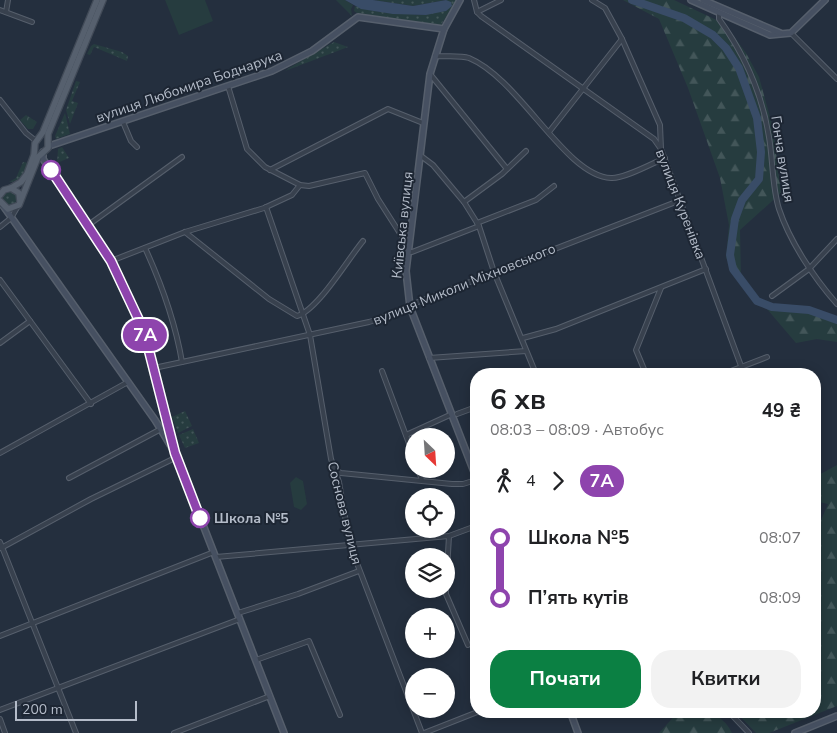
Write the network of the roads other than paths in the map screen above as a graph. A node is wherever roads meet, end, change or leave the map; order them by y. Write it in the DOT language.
graph roads {
  1 [pos="8,0"];
  2 [pos="97,0"];
  3 [pos="103,0"];
  4 [pos="460,0"];
  5 [pos="474,0"];
  6 [pos="501,0"];
  7 [pos="592,0"];
  8 [pos="691,0"];
  9 [pos="703,0"];
  10 [pos="825,0"];
  11 [pos="0,10"];
  12 [pos="6,12"];
  13 [pos="477,12"];
  14 [pos="719,13"];
  15 [pos="32,22"];
  16 [pos="89,27"];
  17 [pos="444,29"];
  18 [pos="791,33"];
  19 [pos="783,34"];
  20 [pos="622,39"];
  21 [pos="435,56"];
  22 [pos="430,74"];
  23 [pos="837,79"];
  24 [pos="228,86"];
  25 [pos="585,88"];
  26 [pos="0,100"];
  27 [pos="123,122"];
  28 [pos="424,123"];
  29 [pos="549,132"];
  30 [pos="37,142"];
  31 [pos="49,143"];
  32 [pos="137,147"];
  33 [pos="661,149"];
  34 [pos="526,151"];
  35 [pos="43,152"];
  36 [pos="182,156"];
  37 [pos="420,156"];
  38 [pos="665,158"];
  39 [pos="507,169"];
  40 [pos="270,170"];
  41 [pos="300,185"];
  42 [pos="0,186"];
  43 [pos="554,186"];
  44 [pos="9,188"];
  45 [pos="0,195"];
  46 [pos="681,200"];
  47 [pos="464,202"];
  48 [pos="20,203"];
  49 [pos="2,204"];
  50 [pos="266,207"];
  51 [pos="11,218"];
  52 [pos="478,224"];
  53 [pos="87,226"];
  54 [pos="0,227"];
  55 [pos="185,232"];
  56 [pos="837,239"];
  57 [pos="363,242"];
  58 [pos="146,248"];
  59 [pos="408,249"];
  60 [pos="111,261"];
  61 [pos="706,269"];
  62 [pos="810,269"];
  63 [pos="494,272"];
  64 [pos="0,280"];
  65 [pos="661,288"];
  66 [pos="772,296"];
  67 [pos="837,304"];
  68 [pos="410,307"];
  69 [pos="303,314"];
  70 [pos="30,321"];
  71 [pos="310,336"];
  72 [pos="523,338"];
  73 [pos="0,344"];
  74 [pos="526,351"];
  75 [pos="767,357"];
  76 [pos="429,358"];
  77 [pos="182,362"];
  78 [pos="742,367"];
  79 [pos="154,368"];
  80 [pos="533,368"];
  81 [pos="644,368"];
  82 [pos="382,371"];
  83 [pos="128,382"];
  84 [pos="90,404"];
  85 [pos="470,409"];
  86 [pos="455,414"];
  87 [pos="166,415"];
  88 [pos="155,420"];
  89 [pos="422,428"];
  90 [pos="161,429"];
  91 [pos="405,432"];
  92 [pos="0,453"];
  93 [pos="176,455"];
  94 [pos="470,460"];
  95 [pos="334,470"];
  96 [pos="69,478"];
  97 [pos="422,480"];
  98 [pos="470,481"];
  99 [pos="470,528"];
  100 [pos="455,534"];
  101 [pos="429,538"];
  102 [pos="1,546"];
  103 [pos="350,546"];
  104 [pos="215,554"];
  105 [pos="359,571"];
  106 [pos="448,598"];
  107 [pos="239,616"];
  108 [pos="33,623"];
  109 [pos="0,636"];
  110 [pos="468,645"];
  111 [pos="256,660"];
  112 [pos="58,689"];
  113 [pos="270,696"];
  114 [pos="0,710"];
  115 [pos="340,715"];
  116 [pos="470,715"];
  117 [pos="837,716"];
  118 [pos="573,718"];
  119 [pos="735,718"];
  120 [pos="0,719"];
  121 [pos="5,733"];
  122 [pos="76,733"];
  123 [pos="174,733"];
  124 [pos="284,733"];
  125 [pos="423,733"];
  126 [pos="578,733"];
  127 [pos="749,733"];
  128 [pos="795,733"];
  1 -- 12 [label="street"];
  2 -- 16 [label="main road"];
  3 -- 16 [label="main road"];
  4 -- 17 [label="main road, Київська вулиця"];
  5 -- 13 [label="street"];
  6 -- 13 [label="street"];
  7 -- 20 [label="street"];
  8 -- 14 [label="main road"];
  9 -- 19 [label="main road"];
  10 -- 18 [label="main road"];
  11 -- 12 [label="street"];
  12 -- 15 [label="street"];
  13 -- 25 [label="street, вулиця Куренівка"];
  14 -- 19 [label="main road"];
  14 -- 62 [label="street, Гонча вулиця"];
  16 -- 30 [label="main road"];
  16 -- 31 [label="main road"];
  17 -- 21 [label="main road, Київська вулиця"];
  17 -- 24 [label="main road, вулиця Любомира Боднарука"];
  18 -- 19 [label="main road"];
  18 -- 23 [label="street"];
  20 -- 25 [label="street"];
  20 -- 33 [label="street"];
  21 -- 22 [label="main road, Київська вулиця"];
  21 -- 29 [label="street"];
  22 -- 28 [label="main road, Київська вулиця"];
  22 -- 39 [label="street"];
  24 -- 27 [label="main road, вулиця Любомира Боднарука"];
  24 -- 40 [label="street"];
  25 -- 29 [label="street"];
  25 -- 33 [label="street, вулиця Куренівка"];
  26 -- 30 [label="street"];
  27 -- 31 [label="main road, вулиця Любомира Боднарука"];
  27 -- 32 [label="street"];
  28 -- 37 [label="main road, Київська вулиця"];
  28 -- 40 [label="street"];
  29 -- 38 [label="street"];
  30 -- 31 [label="main road"];
  30 -- 35 [label="main road"];
  30 -- 44 [label="main road"];
  31 -- 35 [label="main road"];
  33 -- 38 [label="street, вулиця Куренівка"];
  34 -- 39 [label="street"];
  35 -- 48 [label="main road"];
  35 -- 53 [label="main road"];
  36 -- 53 [label="street"];
  37 -- 47 [label="street"];
  37 -- 59 [label="main road, Київська вулиця"];
  38 -- 46 [label="street, вулиця Куренівка"];
  39 -- 47 [label="street"];
  40 -- 41 [label="street"];
  41 -- 50 [label="street"];
  41 -- 59 [label="street"];
  42 -- 44 [label="main road"];
  43 -- 52 [label="street"];
  44 -- 45 [label="main road"];
  44 -- 48 [label="main road"];
  46 -- 61 [label="street, вулиця Куренівка"];
  46 -- 63 [label="street, вулиця Миколи Міхновського"];
  47 -- 52 [label="street"];
  48 -- 49 [label="main road"];
  48 -- 51 [label="street"];
  49 -- 51 [label="main road"];
  50 -- 55 [label="street"];
  50 -- 69 [label="street, Соснова вулиця"];
  51 -- 54 [label="street"];
  51 -- 83 [label="main road"];
  52 -- 59 [label="street"];
  52 -- 63 [label="street"];
  53 -- 60 [label="main road"];
  55 -- 58 [label="street"];
  55 -- 69 [label="street"];
  56 -- 62 [label="street"];
  57 -- 69 [label="street"];
  58 -- 60 [label="street"];
  58 -- 77 [label="street"];
  59 -- 68 [label="main road, Київська вулиця"];
  60 -- 79 [label="main road"];
  61 -- 65 [label="street"];
  61 -- 78 [label="street, вулиця Куренівка"];
  62 -- 66 [label="street"];
  62 -- 67 [label="street, Гонча вулиця"];
  63 -- 68 [label="street, вулиця Миколи Міхновського"];
  63 -- 72 [label="street"];
  64 -- 70 [label="street"];
  65 -- 72 [label="street"];
  65 -- 81 [label="street"];
  68 -- 71 [label="street, вулиця Миколи Міхновського"];
  68 -- 76 [label="main road, Київська вулиця"];
  69 -- 71 [label="street, Соснова вулиця"];
  70 -- 73 [label="street"];
  70 -- 84 [label="street"];
  71 -- 77 [label="street, вулиця Миколи Міхновського"];
  71 -- 95 [label="street, Соснова вулиця"];
  72 -- 74 [label="street"];
  74 -- 76 [label="street"];
  74 -- 80 [label="street"];
  75 -- 78 [label="street"];
  76 -- 86 [label="main road, Київська вулиця"];
  77 -- 79 [label="street, вулиця Миколи Міхновського"];
  79 -- 87 [label="main road"];
  82 -- 91 [label="street"];
  83 -- 84 [label="street"];
  83 -- 88 [label="main road"];
  84 -- 92 [label="street"];
  85 -- 86 [label="street"];
  86 -- 89 [label="street"];
  86 -- 94 [label="main road, Київська вулиця"];
  87 -- 88 [label="main road"];
  87 -- 93 [label="main road"];
  88 -- 90 [label="main road"];
  90 -- 93 [label="main road"];
  90 -- 96 [label="street"];
  93 -- 102 [label="street"];
  93 -- 104 [label="main road"];
  95 -- 97 [label="street"];
  95 -- 103 [label="street, Соснова вулиця"];
  97 -- 98 [label="street"];
  99 -- 100 [label="street"];
  101 -- 103 [label="street"];
  102 -- 108 [label="street"];
  103 -- 104 [label="street"];
  103 -- 105 [label="street, Соснова вулиця"];
  104 -- 107 [label="main road"];
  104 -- 108 [label="street"];
  105 -- 107 [label="street"];
  105 -- 125 [label="street, Соснова вулиця"];
  106 -- 110 [label="street"];
  107 -- 111 [label="main road"];
  107 -- 112 [label="street"];
  108 -- 109 [label="street"];
  108 -- 112 [label="street"];
  111 -- 113 [label="main road"];
  111 -- 115 [label="street"];
  112 -- 114 [label="street"];
  112 -- 122 [label="street"];
  113 -- 123 [label="street"];
  113 -- 124 [label="main road"];
  116 -- 125 [label="street"];
  117 -- 128 [label="main road"];
  118 -- 126 [label="main road"];
  119 -- 127 [label="street"];
  120 -- 121 [label="street"];
}
